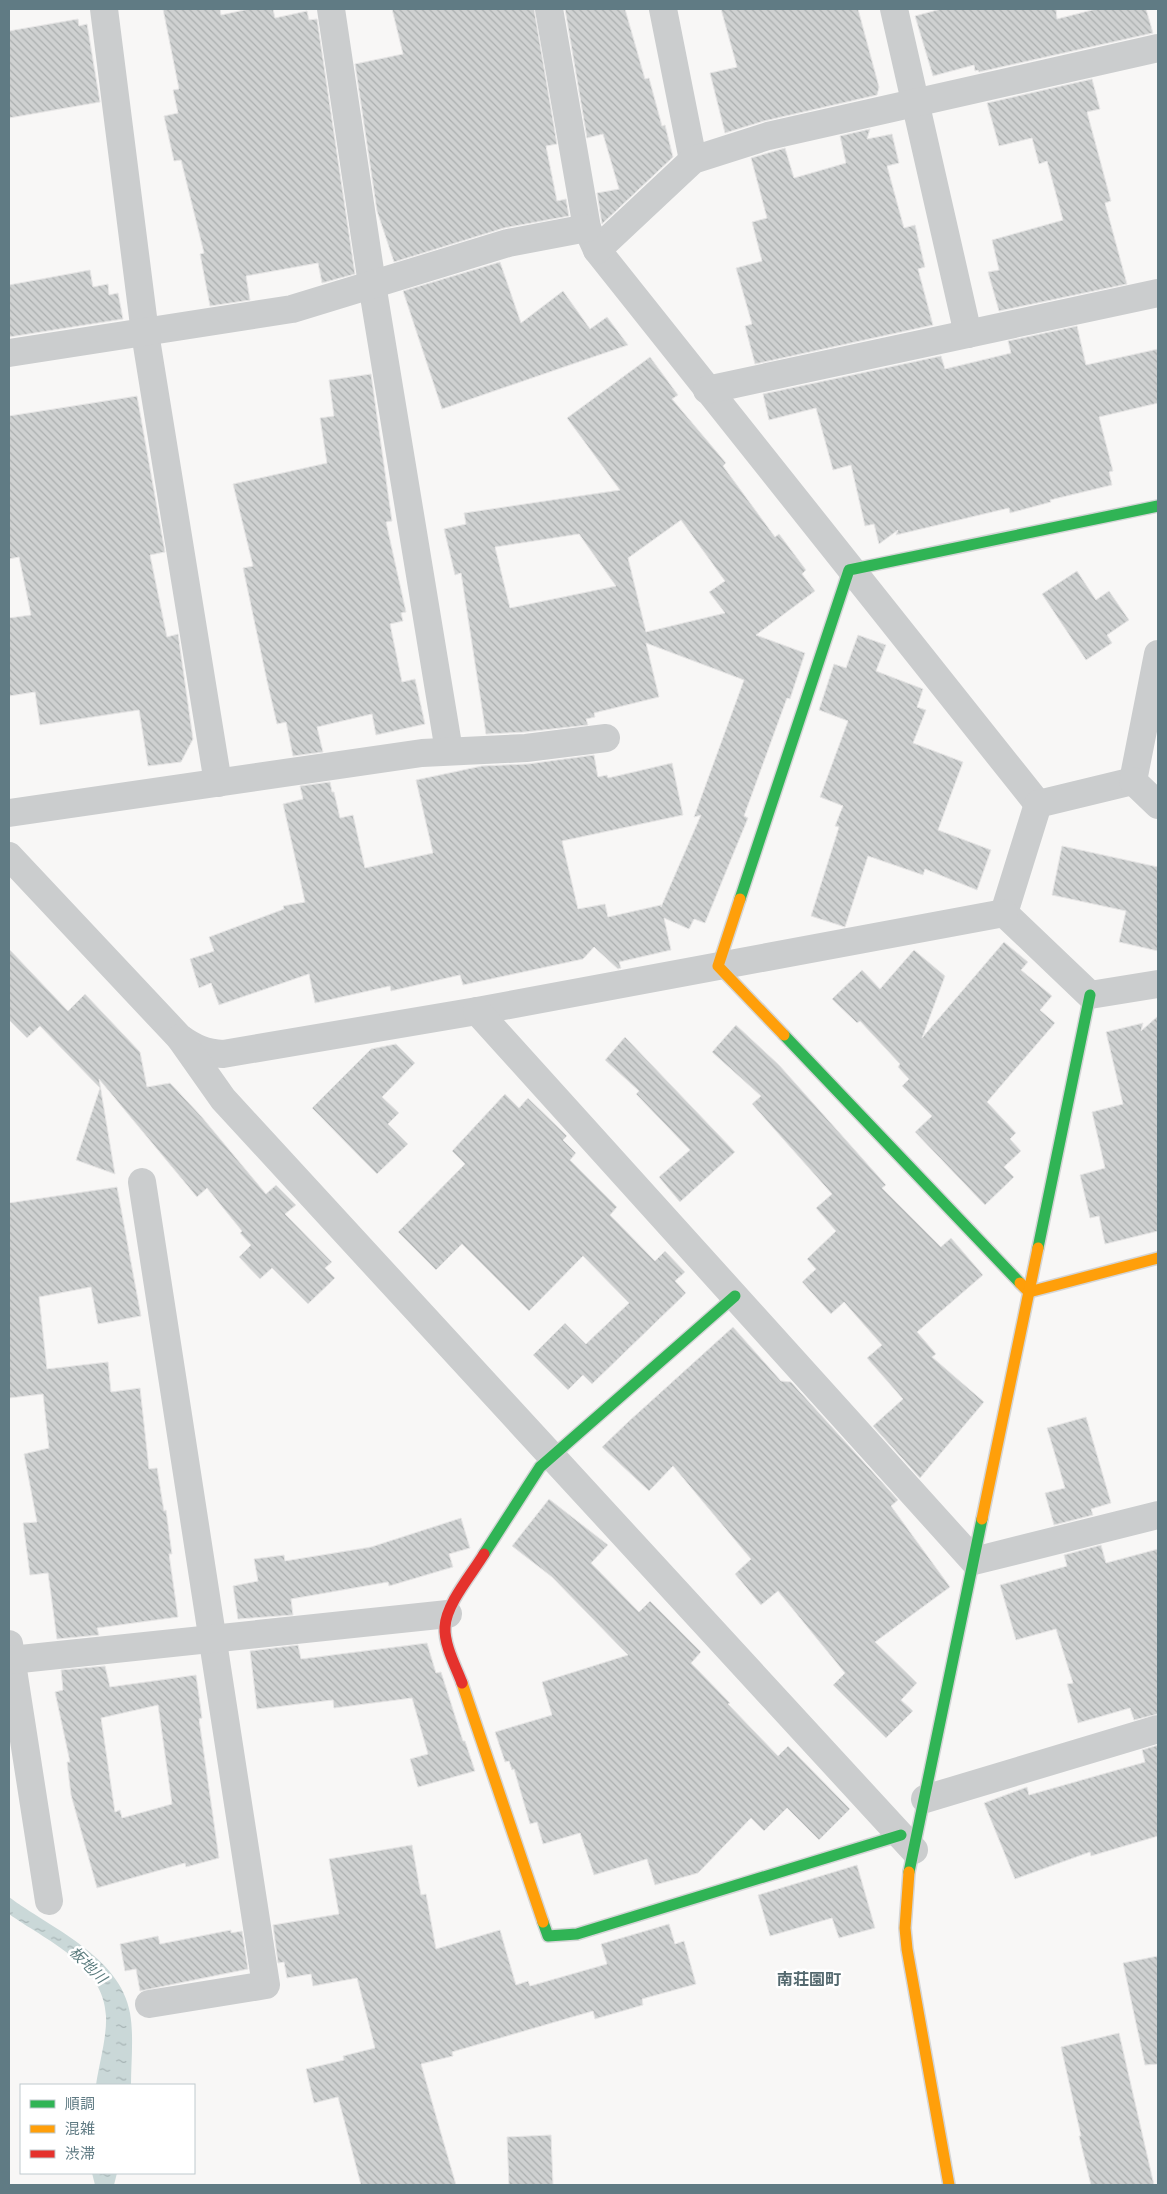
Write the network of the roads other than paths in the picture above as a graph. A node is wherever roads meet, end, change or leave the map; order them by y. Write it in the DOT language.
graph roads {
  1 [pos="104,9"];
  2 [pos="331,9"];
  3 [pos="549,9"];
  4 [pos="663,9"];
  5 [pos="894,9"];
  6 [pos="1158,48"];
  7 [pos="915,103"];
  8 [pos="693,160"];
  9 [pos="592,239"];
  10 [pos="372,284"];
  11 [pos="1158,293"];
  12 [pos="145,333"];
  13 [pos="968,334"];
  14 [pos="9,353"];
  15 [pos="707,390"];
  16 [pos="1158,506"];
  17 [pos="849,570"];
  18 [pos="1158,654"];
  19 [pos="606,738"];
  20 [pos="449,751"];
  21 [pos="1133,781"];
  22 [pos="218,783"];
  23 [pos="1038,804"];
  24 [pos="1158,805"];
  25 [pos="9,813"];
  26 [pos="9,856"];
  27 [pos="1004,913"];
  28 [pos="718,966"];
  29 [pos="1158,984"];
  30 [pos="1090,995"];
  31 [pos="477,1010"];
  32 [pos="180,1038"];
  33 [pos="142,1182"];
  34 [pos="1158,1258"];
  35 [pos="1029,1292"];
  36 [pos="734,1296"];
  37 [pos="552,1456"];
  38 [pos="1158,1515"];
  39 [pos="974,1561"];
  40 [pos="448,1614"];
  41 [pos="213,1639"];
  42 [pos="10,1652"];
  43 [pos="1158,1729"];
  44 [pos="924,1799"];
  45 [pos="907,1842"];
  46 [pos="49,1901"];
  47 [pos="149,2004"];
  48 [pos="949,2185"];
  1 -- 12 [label="street"];
  2 -- 10 [label="street"];
  3 -- 9 [label="street"];
  4 -- 8 [label="street"];
  5 -- 7 [label="street"];
  6 -- 7 [label="street"];
  7 -- 8 [label="street"];
  7 -- 13 [label="street"];
  8 -- 9 [label="street"];
  9 -- 10 [label="street"];
  9 -- 15 [label="street"];
  10 -- 12 [label="street"];
  10 -- 20 [label="street"];
  11 -- 13 [label="street"];
  12 -- 14 [label="street"];
  12 -- 22 [label="street"];
  13 -- 15 [label="street"];
  15 -- 17 [label="street"];
  16 -- 17 [label="street"];
  17 -- 23 [label="street"];
  17 -- 28 [label="street"];
  18 -- 21 [label="street"];
  19 -- 20 [label="street"];
  20 -- 22 [label="street"];
  21 -- 23 [label="street"];
  21 -- 24 [label="street"];
  22 -- 25 [label="street"];
  23 -- 27 [label="street"];
  26 -- 32 [label="street"];
  27 -- 28 [label="street"];
  27 -- 30 [label="street"];
  28 -- 31 [label="street"];
  28 -- 35 [label="street"];
  29 -- 30 [label="street"];
  30 -- 35 [label="street"];
  31 -- 32 [label="street"];
  31 -- 36 [label="street"];
  32 -- 37 [label="street"];
  33 -- 41 [label="street"];
  34 -- 35 [label="street"];
  35 -- 39 [label="street"];
  36 -- 37 [label="street"];
  36 -- 39 [label="street"];
  37 -- 40 [label="street"];
  37 -- 45 [label="street"];
  38 -- 39 [label="street"];
  39 -- 44 [label="street"];
  40 -- 41 [label="street"];
  40 -- 45 [label="street"];
  41 -- 42 [label="street"];
  41 -- 47 [label="street"];
  42 -- 46 [label="street"];
  43 -- 44 [label="street"];
  44 -- 45 [label="street"];
  45 -- 48 [label="street"];
}
